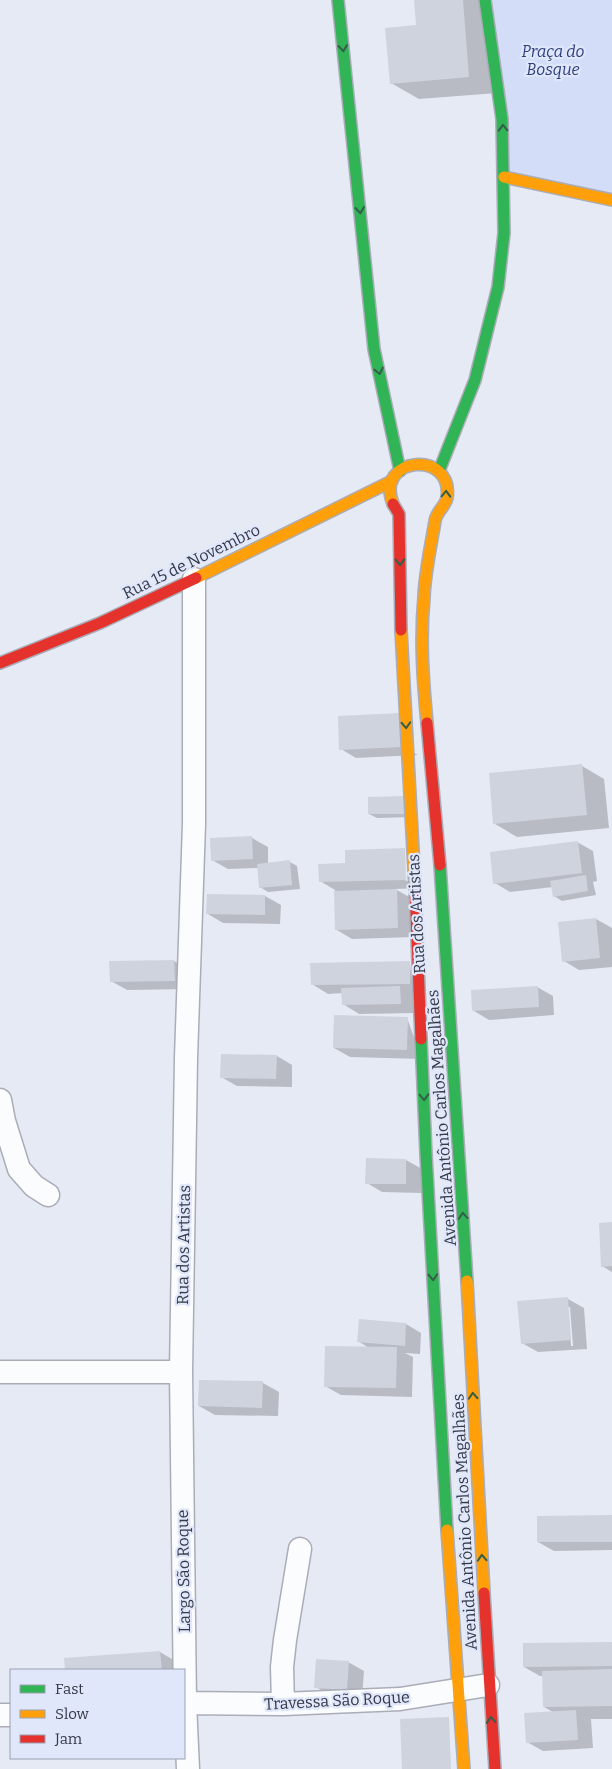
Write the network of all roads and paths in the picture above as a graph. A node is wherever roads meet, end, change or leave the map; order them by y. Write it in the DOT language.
graph roads {
  1 [pos="338,0"];
  2 [pos="485,0"];
  3 [pos="504,177"];
  4 [pos="612,200"];
  5 [pos="400,471"];
  6 [pos="438,471"];
  7 [pos="392,481"];
  8 [pos="399,514"];
  9 [pos="412,520"];
  10 [pos="194,579"];
  11 [pos="0,663"];
  12 [pos="429,898"];
  13 [pos="0,1100"];
  14 [pos="48,1195"];
  15 [pos="0,1372"];
  16 [pos="181,1372"];
  17 [pos="300,1549"];
  18 [pos="184,1669"];
  19 [pos="488,1685"];
  20 [pos="459,1690"];
  21 [pos="185,1703"];
  22 [pos="283,1704"];
  23 [pos="185,1720"];
  24 [pos="188,1769"];
  25 [pos="464,1769"];
  26 [pos="495,1769"];
  1 -- 5 [label="street, one-way"];
  3 -- 2 [label="street, one-way"];
  3 -- 4 [label="street"];
  3 -- 6 [label="street"];
  5 -- 6 [label="street"];
  5 -- 7 [label="street"];
  12 -- 6 [label="street, Avenida Antônio Carlos Magalhães, one-way"];
  7 -- 8 [label="street, Rua dos Artistas"];
  7 -- 10 [label="street, Rua 15 de Novembro"];
  8 -- 9 [label="street"];
  8 -- 12 [label="street, Rua dos Artistas, one-way"];
  10 -- 11 [label="street, Rua 15 de Novembro"];
  10 -- 16 [label="street, Rua dos Artistas"];
  19 -- 12 [label="street, Avenida Antônio Carlos Magalhães, one-way"];
  12 -- 20 [label="street, Rua dos Artistas, one-way"];
  13 -- 14 [label="street"];
  15 -- 16 [label="street"];
  16 -- 18 [label="street, Largo São Roque"];
  17 -- 22 [label="street"];
  19 -- 20 [label="street, Travessa São Roque"];
  26 -- 19 [label="street, Avenida Antônio Carlos Magalhães, one-way"];
  20 -- 22 [label="street, Travessa São Roque"];
  20 -- 25 [label="street, Rua dos Artistas"];
  21 -- 22 [label="street, Travessa São Roque"];
  23 -- 24 [label="street, Largo São Roque"];
}
